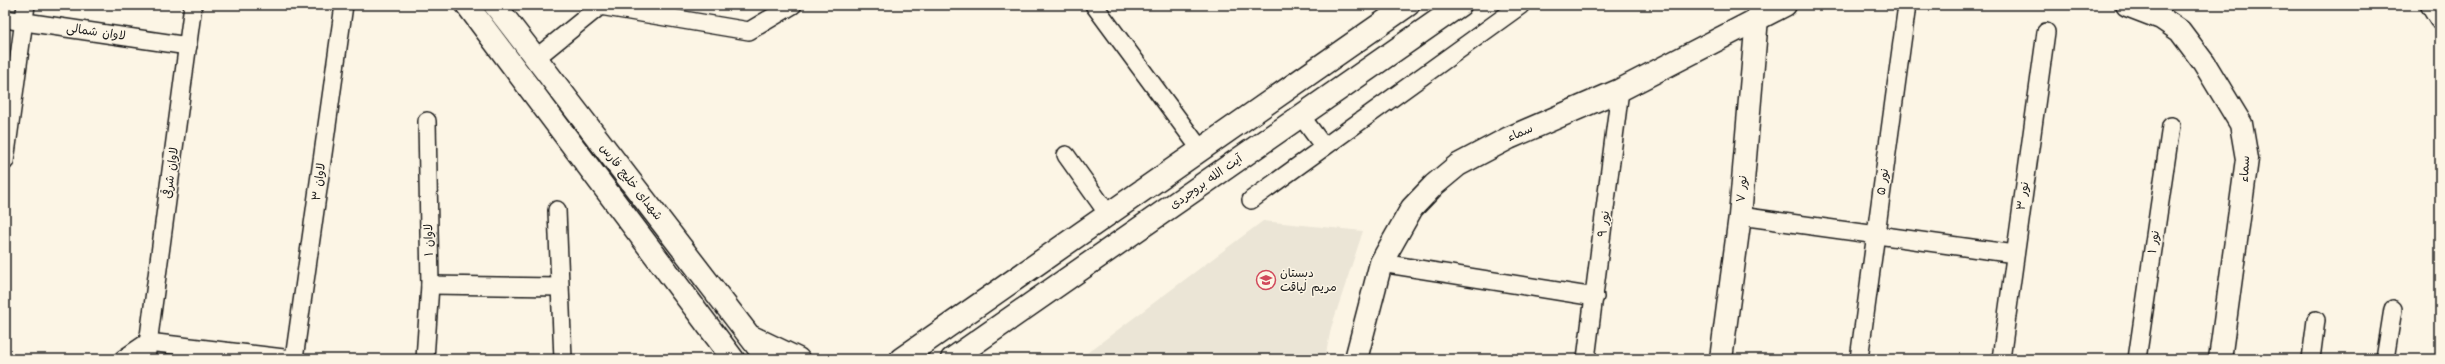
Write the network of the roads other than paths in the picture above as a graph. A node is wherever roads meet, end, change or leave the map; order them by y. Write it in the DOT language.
graph roads {
  1 [pos="193,5"];
  2 [pos="344,5"];
  3 [pos="467,5"];
  4 [pos="495,5"];
  5 [pos="794,5"];
  6 [pos="1094,5"];
  7 [pos="1408,5"];
  8 [pos="1460,5"];
  9 [pos="1522,5"];
  10 [pos="1785,5"];
  11 [pos="1908,5"];
  12 [pos="2127,5"];
  13 [pos="2432,5"];
  14 [pos="667,11"];
  15 [pos="24,13"];
  16 [pos="1757,18"];
  17 [pos="2440,18"];
  18 [pos="5,19"];
  19 [pos="2046,32"];
  20 [pos="188,46"];
  21 [pos="536,58"];
  22 [pos="1620,90"];
  23 [pos="1301,116"];
  24 [pos="427,121"];
  25 [pos="2172,126"];
  26 [pos="1324,147"];
  27 [pos="1201,150"];
  28 [pos="1066,155"];
  29 [pos="5,161"];
  30 [pos="1251,200"];
  31 [pos="557,210"];
  32 [pos="1108,214"];
  33 [pos="1740,216"];
  34 [pos="1876,234"];
  35 [pos="2015,254"];
  36 [pos="1381,263"];
  37 [pos="430,285"];
  38 [pos="559,287"];
  39 [pos="1594,297"];
  40 [pos="2393,309"];
  41 [pos="2316,320"];
  42 [pos="749,335"];
  43 [pos="980,339"];
  44 [pos="148,342"];
  45 [pos="123,359"];
  46 [pos="146,359"];
  47 [pos="293,359"];
  48 [pos="425,359"];
  49 [pos="562,359"];
  50 [pos="733,359"];
  51 [pos="767,359"];
  52 [pos="798,359"];
  53 [pos="901,359"];
  54 [pos="952,359"];
  55 [pos="970,359"];
  56 [pos="1356,359"];
  57 [pos="1586,359"];
  58 [pos="1721,359"];
  59 [pos="1859,359"];
  60 [pos="2001,359"];
  61 [pos="2137,359"];
  62 [pos="2220,359"];
  63 [pos="2311,359"];
  64 [pos="2385,359"];
  1 -- 20 [label="street, لاوان شرقی"];
  2 -- 47 [label="street, لاوان ۳"];
  3 -- 50 [label="main road, شهدای خلیج فارس"];
  4 -- 21 [label="main road, شهدای خلیج فارس"];
  5 -- 14 [label="street"];
  6 -- 27 [label="street"];
  7 -- 27 [label="main road"];
  8 -- 23 [label="main road, آیت الله بروجردی"];
  9 -- 26 [label="street"];
  10 -- 16 [label="main road, سماء"];
  11 -- 34 [label="street, نور ۵"];
  12 -- 62 [label="main road, سماء"];
  13 -- 17 [label="main road"];
  14 -- 21 [label="street"];
  15 -- 18 [label="street, لاوان شمالی"];
  15 -- 20 [label="street, لاوان شمالی"];
  15 -- 29 [label="street"];
  16 -- 22 [label="main road, سماء"];
  16 -- 33 [label="main road, نور ۷"];
  19 -- 35 [label="street, نور ۳"];
  20 -- 44 [label="street, لاوان شرقی"];
  21 -- 42 [label="main road, شهدای خلیج فارس"];
  22 -- 36 [label="main road, سماء"];
  22 -- 39 [label="street, نور ۹"];
  23 -- 26 [label="street"];
  23 -- 43 [label="main road, آیت الله بروجردی"];
  24 -- 37 [label="street, لاوان ۱"];
  25 -- 61 [label="street, نور ۱"];
  26 -- 30 [label="street"];
  27 -- 32 [label="main road"];
  28 -- 32 [label="street"];
  31 -- 38 [label="street"];
  32 -- 53 [label="main road"];
  33 -- 34 [label="street"];
  33 -- 58 [label="main road, نور ۷"];
  34 -- 35 [label="street"];
  34 -- 59 [label="street, نور ۵"];
  35 -- 60 [label="street, نور ۳"];
  36 -- 39 [label="street"];
  36 -- 56 [label="main road, سماء"];
  37 -- 38 [label="street"];
  37 -- 48 [label="street, لاوان ۱"];
  38 -- 49 [label="street"];
  39 -- 57 [label="street, نور ۹"];
  40 -- 64 [label="street"];
  41 -- 63 [label="street"];
  42 -- 51 [label="main road, شهدای خلیج فارس"];
  42 -- 52 [label="main road"];
  43 -- 54 [label="main road, آیت الله بروجردی"];
  43 -- 55 [label="main road"];
  44 -- 45 [label="street"];
  44 -- 46 [label="street, لاوان شرقی"];
  44 -- 47 [label="street"];
}
